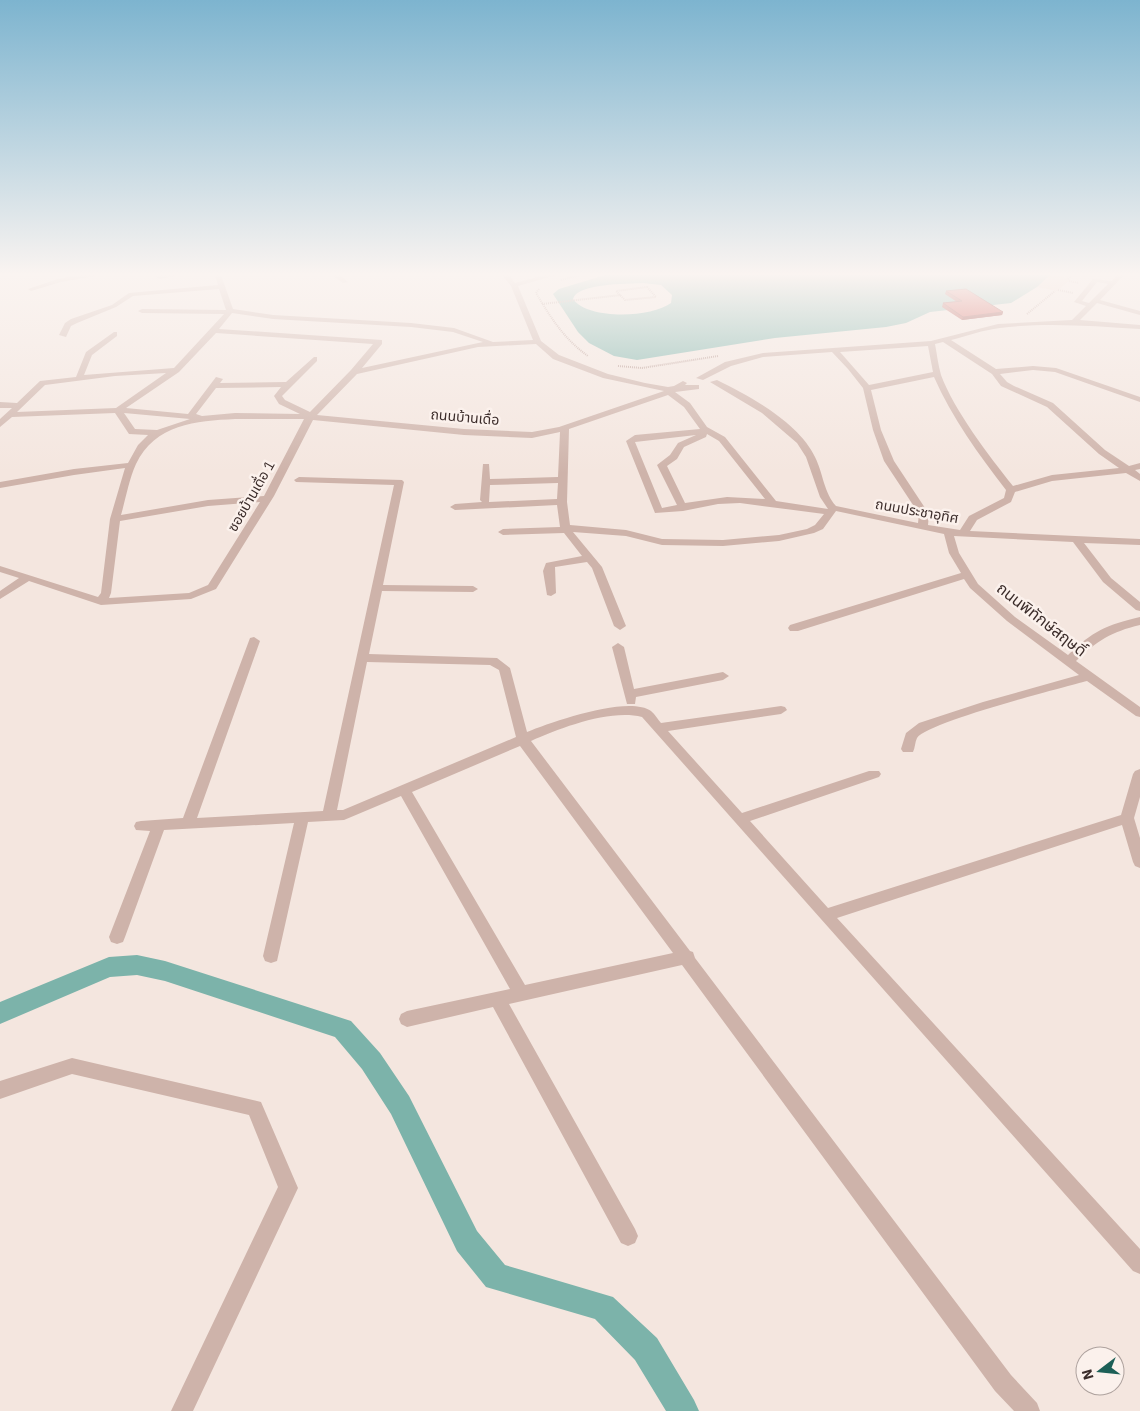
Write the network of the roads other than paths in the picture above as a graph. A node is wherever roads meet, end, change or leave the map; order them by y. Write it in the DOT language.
graph roads {
  1 [pos="105,341"];
  2 [pos="204,341"];
  3 [pos="362,341"];
  4 [pos="486,341"];
  5 [pos="941,341"];
  6 [pos="946,341"];
  7 [pos="538,342"];
  8 [pos="492,343"];
  9 [pos="931,343"];
  10 [pos="833,350"];
  11 [pos="314,359"];
  12 [pos="720,368"];
  13 [pos="176,370"];
  14 [pos="354,372"];
  15 [pos="995,372"];
  16 [pos="937,374"];
  17 [pos="221,377"];
  18 [pos="79,378"];
  19 [pos="714,381"];
  20 [pos="288,384"];
  21 [pos="214,386"];
  22 [pos="691,386"];
  23 [pos="867,388"];
  24 [pos="748,400"];
  25 [pos="1140,400"];
  26 [pos="0,405"];
  27 [pos="19,406"];
  28 [pos="118,410"];
  29 [pos="9,415"];
  30 [pos="191,415"];
  31 [pos="310,417"];
  32 [pos="204,418"];
  33 [pos="0,424"];
  34 [pos="565,428"];
  35 [pos="709,432"];
  36 [pos="158,433"];
  37 [pos="131,465"];
  38 [pos="486,466"];
  39 [pos="1140,466"];
  40 [pos="1126,470"];
  41 [pos="1140,478"];
  42 [pos="299,480"];
  43 [pos="563,480"];
  44 [pos="486,482"];
  45 [pos="0,486"];
  46 [pos="1011,490"];
  47 [pos="267,499"];
  48 [pos="485,500"];
  49 [pos="562,502"];
  50 [pos="775,505"];
  51 [pos="454,507"];
  52 [pos="683,508"];
  53 [pos="832,510"];
  54 [pos="116,519"];
  55 [pos="923,527"];
  56 [pos="566,529"];
  57 [pos="503,532"];
  58 [pos="948,532"];
  59 [pos="963,533"];
  60 [pos="1076,540"];
  61 [pos="1140,542"];
  62 [pos="589,558"];
  63 [pos="0,569"];
  64 [pos="967,575"];
  65 [pos="28,577"];
  66 [pos="377,588"];
  67 [pos="474,589"];
  68 [pos="552,594"];
  69 [pos="0,596"];
  70 [pos="101,602"];
  71 [pos="1140,608"];
  72 [pos="1140,621"];
  73 [pos="620,626"];
  74 [pos="794,628"];
  75 [pos="254,641"];
  76 [pos="618,647"];
  77 [pos="362,658"];
  78 [pos="1068,661"];
  79 [pos="723,676"];
  80 [pos="1090,676"];
  81 [pos="630,694"];
  82 [pos="781,710"];
  83 [pos="634,712"];
  84 [pos="1140,713"];
  85 [pos="658,728"];
  86 [pos="523,740"];
  87 [pos="908,749"];
  88 [pos="874,774"];
  89 [pos="1140,774"];
  90 [pos="405,790"];
  91 [pos="329,816"];
  92 [pos="302,817"];
  93 [pos="1127,818"];
  94 [pos="740,820"];
  95 [pos="188,824"];
  96 [pos="159,825"];
  97 [pos="141,826"];
  98 [pos="1140,862"];
  99 [pos="825,915"];
  100 [pos="117,937"];
  101 [pos="271,956"];
  102 [pos="687,957"];
  103 [pos="521,992"];
  104 [pos="497,998"];
  105 [pos="407,1019"];
  106 [pos="0,1090"];
  107 [pos="628,1236"];
  108 [pos="1140,1264"];
  109 [pos="182,1411"];
  110 [pos="1029,1411"];
  1 -- 18 [label="street"];
  2 -- 13 [label="street"];
  3 -- 14 [label="street, ซอยบ้านเดื่อ 1"];
  4 -- 8 [label="street"];
  5 -- 9 [label="street"];
  6 -- 15 [label="street"];
  7 -- 8 [label="street"];
  7 -- 22 [label="street"];
  8 -- 14 [label="street"];
  9 -- 10 [label="street"];
  9 -- 16 [label="street"];
  10 -- 12 [label="street"];
  10 -- 23 [label="street"];
  11 -- 20 [label="street"];
  12 -- 19 [label="street"];
  12 -- 22 [label="street"];
  13 -- 18 [label="street"];
  13 -- 28 [label="street"];
  14 -- 31 [label="street, ซอยบ้านเดื่อ 1"];
  15 -- 25 [label="street"];
  15 -- 40 [label="street"];
  16 -- 23 [label="street"];
  16 -- 46 [label="street"];
  17 -- 21 [label="street"];
  18 -- 27 [label="street"];
  19 -- 22 [label="street"];
  19 -- 22 [label="street"];
  19 -- 24 [label="street"];
  20 -- 21 [label="street"];
  20 -- 31 [label="street"];
  21 -- 30 [label="street"];
  22 -- 24 [label="street"];
  22 -- 34 [label="street, ถนนบ้านเดื่อ"];
  22 -- 35 [label="street"];
  23 -- 55 [label="street"];
  24 -- 53 [label="street"];
  26 -- 27 [label="street"];
  27 -- 29 [label="street"];
  28 -- 29 [label="street"];
  28 -- 30 [label="street"];
  28 -- 36 [label="street"];
  29 -- 33 [label="street"];
  30 -- 32 [label="street"];
  31 -- 32 [label="street, ถนนบ้านเดื่อ"];
  31 -- 34 [label="street, ถนนบ้านเดื่อ"];
  31 -- 47 [label="street, ซอยบ้านเดื่อ 1"];
  32 -- 36 [label="street"];
  34 -- 43 [label="street"];
  35 -- 50 [label="street"];
  35 -- 52 [label="street"];
  35 -- 52 [label="street, ถนนประชาอุทิศ"];
  36 -- 37 [label="street"];
  37 -- 45 [label="street"];
  37 -- 54 [label="street"];
  38 -- 44 [label="street"];
  39 -- 40 [label="street"];
  40 -- 41 [label="street"];
  40 -- 46 [label="street"];
  42 -- 66 [label="street"];
  43 -- 44 [label="street"];
  43 -- 49 [label="street"];
  44 -- 48 [label="street"];
  46 -- 59 [label="street"];
  47 -- 54 [label="street"];
  47 -- 70 [label="street, ซอยบ้านเดื่อ 1"];
  49 -- 51 [label="street"];
  49 -- 56 [label="street"];
  50 -- 52 [label="street, ถนนประชาอุทิศ"];
  50 -- 53 [label="street, ถนนประชาอุทิศ"];
  53 -- 55 [label="street, ถนนประชาอุทิศ"];
  53 -- 56 [label="street"];
  54 -- 70 [label="street"];
  55 -- 58 [label="street, ถนนประชาอุทิศ"];
  56 -- 57 [label="street"];
  56 -- 62 [label="street"];
  58 -- 59 [label="street, ถนนประชาอุทิศ"];
  58 -- 64 [label="street, ถนนพิทักษ์สฤษดิ์"];
  59 -- 60 [label="street, ถนนประชาอุทิศ"];
  60 -- 61 [label="street, ถนนประชาอุทิศ"];
  60 -- 71 [label="street"];
  62 -- 68 [label="street"];
  62 -- 73 [label="street"];
  63 -- 65 [label="street"];
  64 -- 74 [label="street"];
  64 -- 78 [label="street, ถนนพิทักษ์สฤษดิ์"];
  65 -- 69 [label="street"];
  65 -- 70 [label="street"];
  66 -- 67 [label="street"];
  66 -- 77 [label="street"];
  72 -- 78 [label="street"];
  75 -- 95 [label="street"];
  76 -- 81 [label="street"];
  77 -- 86 [label="street"];
  77 -- 91 [label="street"];
  78 -- 80 [label="street, ถนนพิทักษ์สฤษดิ์"];
  79 -- 81 [label="street"];
  80 -- 84 [label="street, ถนนพิทักษ์สฤษดิ์"];
  80 -- 87 [label="street"];
  81 -- 83 [label="street"];
  82 -- 85 [label="street"];
  83 -- 85 [label="street"];
  83 -- 86 [label="street"];
  85 -- 94 [label="street"];
  86 -- 90 [label="street"];
  86 -- 102 [label="street"];
  88 -- 94 [label="street"];
  89 -- 93 [label="street"];
  90 -- 91 [label="street"];
  90 -- 103 [label="street"];
  91 -- 92 [label="street"];
  92 -- 95 [label="street"];
  92 -- 101 [label="street"];
  93 -- 98 [label="street"];
  93 -- 99 [label="street"];
  94 -- 99 [label="street"];
  95 -- 96 [label="street"];
  96 -- 97 [label="street"];
  96 -- 100 [label="street"];
  99 -- 108 [label="street"];
  102 -- 103 [label="street"];
  102 -- 110 [label="street"];
  103 -- 104 [label="street"];
  104 -- 105 [label="street"];
  104 -- 107 [label="street"];
  106 -- 109 [label="street"];
}
